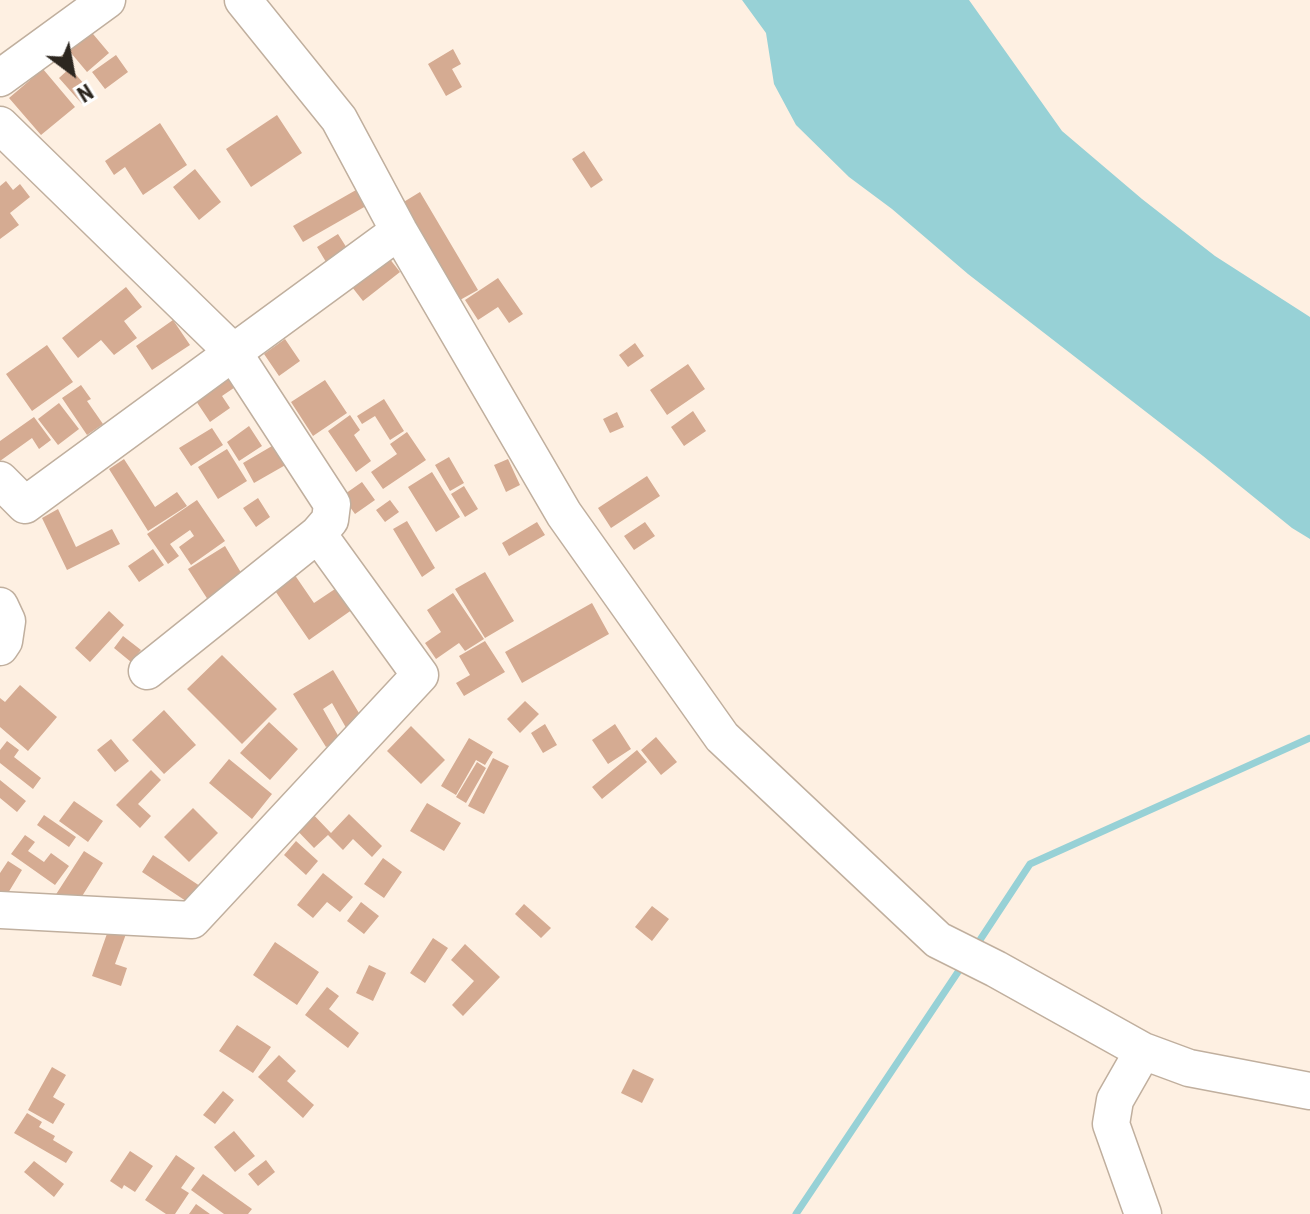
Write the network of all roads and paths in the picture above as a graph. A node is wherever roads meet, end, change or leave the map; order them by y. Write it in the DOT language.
graph roads {
  1 [pos="107,0"];
  2 [pos="243,0"];
  3 [pos="0,78"];
  4 [pos="0,125"];
  5 [pos="399,231"];
  6 [pos="233,352"];
  7 [pos="0,480"];
  8 [pos="318,534"];
  9 [pos="0,606"];
  10 [pos="0,647"];
  11 [pos="147,671"];
  12 [pos="0,910"];
  13 [pos="1143,1051"];
  14 [pos="1310,1091"];
  15 [pos="1143,1214"];
  1 -- 3 [label="street"];
  2 -- 5 [label="street"];
  4 -- 6 [label="street"];
  5 -- 6 [label="street"];
  5 -- 13 [label="street"];
  6 -- 7 [label="street"];
  6 -- 8 [label="street"];
  8 -- 11 [label="street"];
  8 -- 12 [label="street"];
  9 -- 10 [label="street"];
  13 -- 14 [label="street"];
  13 -- 15 [label="street"];
}
